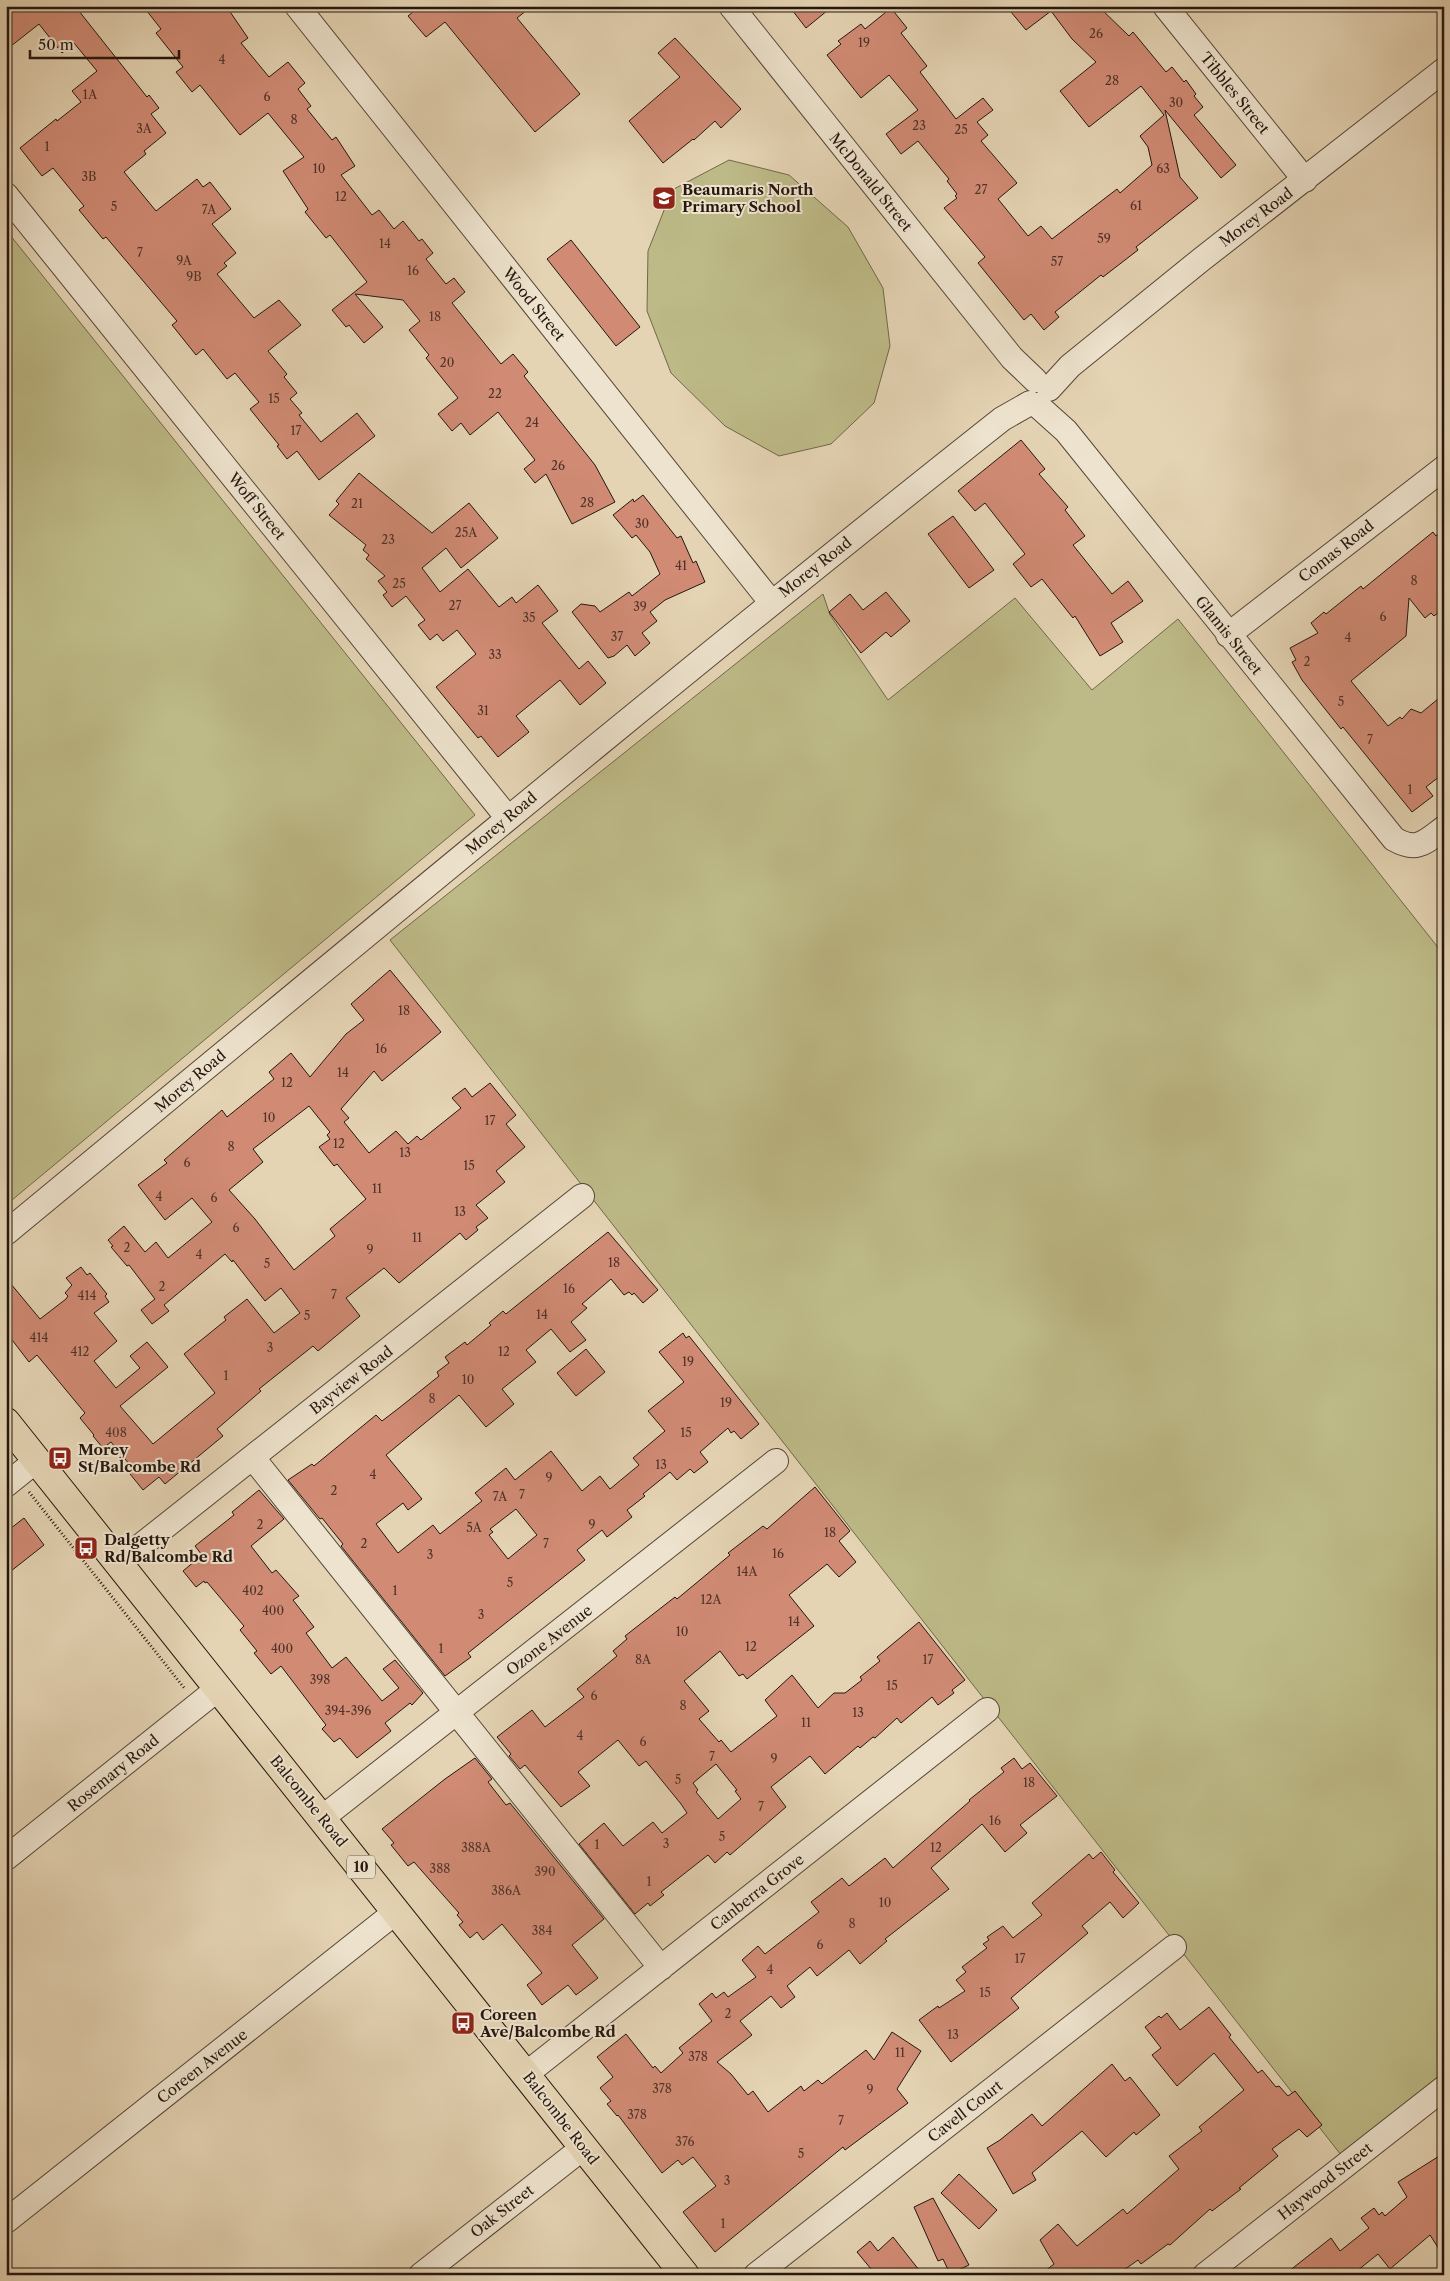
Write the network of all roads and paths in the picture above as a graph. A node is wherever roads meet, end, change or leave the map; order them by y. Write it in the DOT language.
graph roads {
  1 [pos="297,6"];
  2 [pos="731,6"];
  3 [pos="1165,6"];
  4 [pos="1444,70"];
  5 [pos="1304,180"];
  6 [pos="6,195"];
  7 [pos="1036,392"];
  8 [pos="1444,468"];
  9 [pos="772,602"];
  10 [pos="1228,635"];
  11 [pos="508,817"];
  12 [pos="1444,828"];
  13 [pos="582,1196"];
  14 [pos="6,1233"];
  15 [pos="6,1422"];
  16 [pos="253,1458"];
  17 [pos="776,1461"];
  18 [pos="20,1474"];
  19 [pos="119,1563"];
  20 [pos="209,1696"];
  21 [pos="988,1710"];
  22 [pos="456,1713"];
  23 [pos="322,1818"];
  24 [pos="6,1858"];
  25 [pos="397,1911"];
  26 [pos="1174,1947"];
  27 [pos="661,1968"];
  28 [pos="526,2074"];
  29 [pos="1444,2088"];
  30 [pos="584,2147"];
  31 [pos="6,2221"];
  32 [pos="421,2275"];
  33 [pos="685,2275"];
  34 [pos="756,2275"];
  35 [pos="1205,2275"];
  1 -- 9 [label="street, Wood Street"];
  2 -- 7 [label="street, McDonald Street"];
  3 -- 5 [label="street, Tibbles Street"];
  4 -- 5 [label="street, Morey Road"];
  5 -- 7 [label="street, Morey Road"];
  6 -- 11 [label="street, Woff Street"];
  7 -- 9 [label="street, Morey Road"];
  7 -- 10 [label="street, Glamis Street"];
  8 -- 10 [label="street, Comas Road"];
  9 -- 11 [label="street, Morey Road"];
  10 -- 12 [label="street, Glamis Street"];
  11 -- 14 [label="street, Morey Road"];
  13 -- 16 [label="street, Bayview Road"];
  15 -- 18 [label="main road, Balcombe Road / 10"];
  16 -- 19 [label="street, Bayview Road"];
  16 -- 22 [label="street"];
  17 -- 22 [label="street, Ozone Avenue"];
  18 -- 19 [label="main road, Balcombe Road / 10"];
  18 -- 20 [label="path"];
  19 -- 20 [label="main road, Balcombe Road / 10"];
  20 -- 23 [label="main road, Balcombe Road / 10"];
  20 -- 24 [label="street, Rosemary Road"];
  21 -- 27 [label="street, Canberra Grove"];
  22 -- 23 [label="street, Ozone Avenue"];
  22 -- 27 [label="street"];
  23 -- 25 [label="main road, Balcombe Road / 10"];
  25 -- 28 [label="main road, Balcombe Road / 10"];
  25 -- 31 [label="street, Coreen Avenue"];
  26 -- 34 [label="street, Cavell Court"];
  27 -- 28 [label="street, Canberra Grove"];
  28 -- 30 [label="main road, Balcombe Road / 10"];
  29 -- 35 [label="street, Haywood Street"];
  30 -- 32 [label="street, Oak Street"];
  30 -- 33 [label="main road, Balcombe Road / 10"];
}
